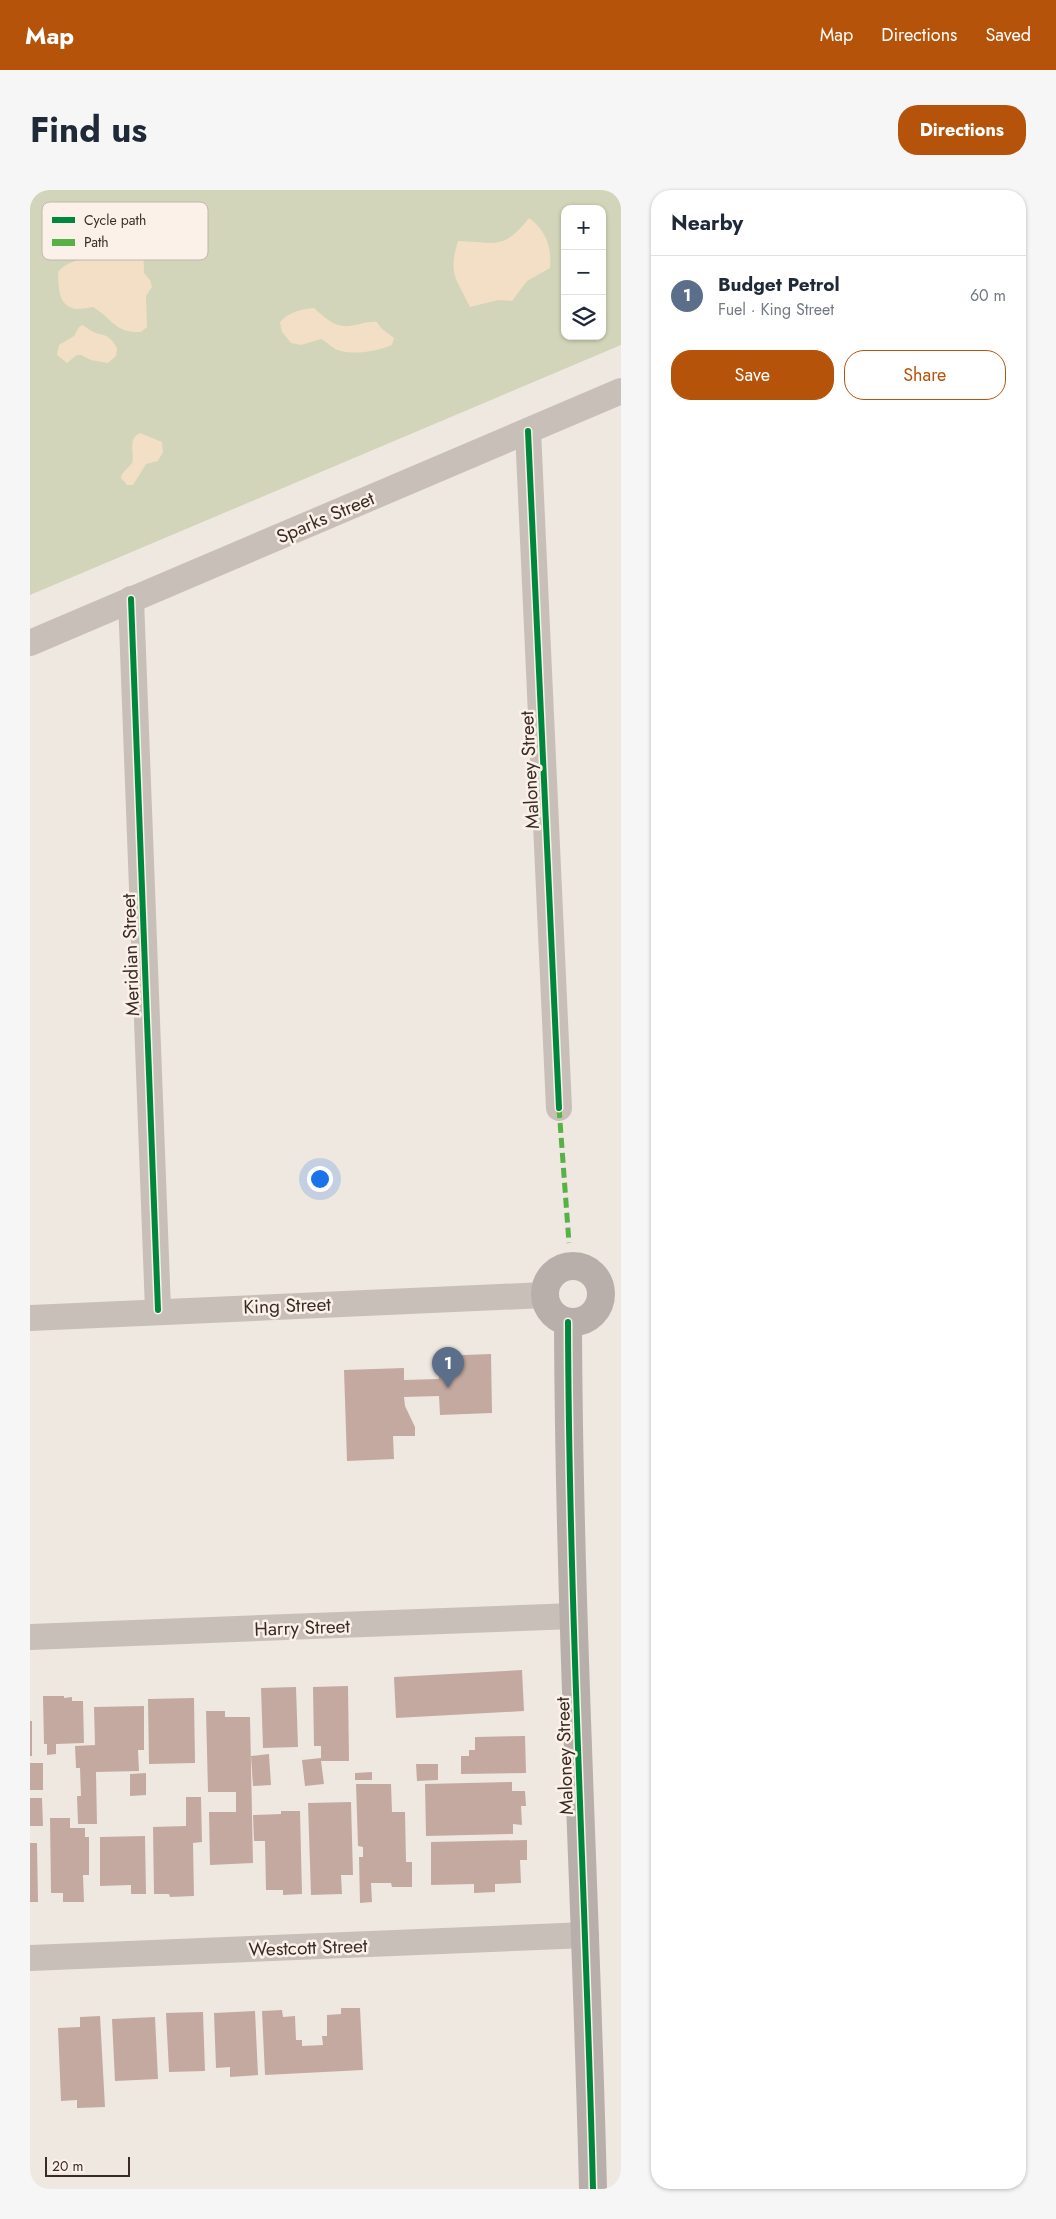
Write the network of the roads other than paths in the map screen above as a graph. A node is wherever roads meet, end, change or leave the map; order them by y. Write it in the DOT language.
graph roads {
  1 [pos="621,391"];
  2 [pos="528,430"];
  3 [pos="131,599"];
  4 [pos="30,643"];
  5 [pos="559,1108"];
  6 [pos="611,1291"];
  7 [pos="545,1295"];
  8 [pos="158,1310"];
  9 [pos="30,1318"];
  10 [pos="568,1322"];
  11 [pos="574,1616"];
  12 [pos="30,1637"];
  13 [pos="586,1935"];
  14 [pos="30,1958"];
  15 [pos="594,2189"];
  1 -- 2 [label="street, Sparks Street"];
  2 -- 3 [label="street, Sparks Street"];
  2 -- 5 [label="street, Maloney Street"];
  3 -- 4 [label="street, Sparks Street"];
  3 -- 8 [label="street, Meridian Street"];
  6 -- 7 [label="main road"];
  6 -- 10 [label="main road"];
  7 -- 8 [label="street, King Street"];
  7 -- 10 [label="main road"];
  8 -- 9 [label="street, King Street"];
  10 -- 11 [label="main road, Maloney Street"];
  11 -- 12 [label="street, Harry Street"];
  11 -- 13 [label="main road, Maloney Street"];
  13 -- 14 [label="street, Westcott Street"];
  13 -- 15 [label="main road, Maloney Street"];
}
